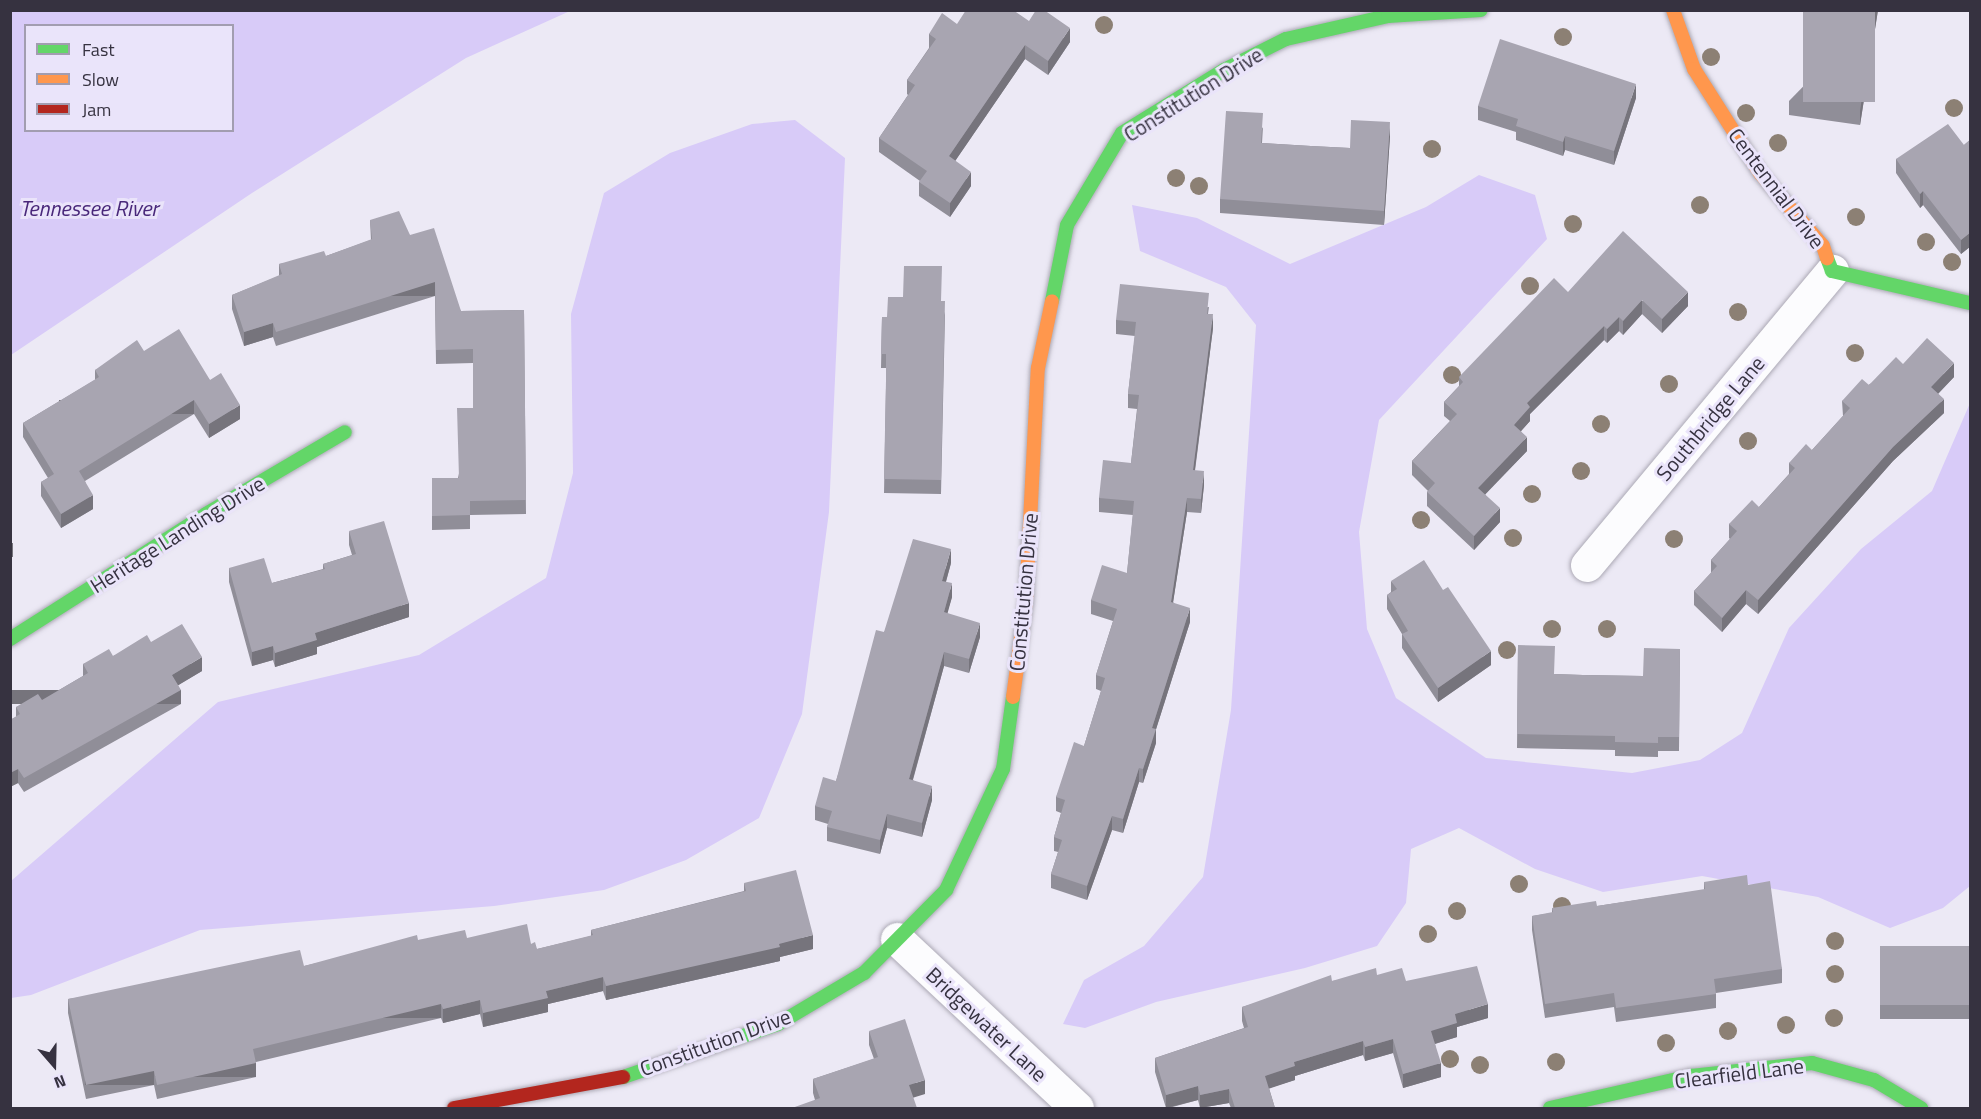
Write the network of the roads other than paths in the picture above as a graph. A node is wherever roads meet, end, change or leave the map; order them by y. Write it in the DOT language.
graph roads {
  1 [pos="1481,10"];
  2 [pos="1673,10"];
  3 [pos="1832,271"];
  4 [pos="1971,303"];
  5 [pos="345,432"];
  6 [pos="1587,565"];
  7 [pos="10,639"];
  8 [pos="897,939"];
  9 [pos="514,1103"];
  10 [pos="454,1108"];
  11 [pos="1077,1108"];
  12 [pos="1550,1108"];
  13 [pos="1921,1108"];
  1 -- 8 [label="street, Constitution Drive"];
  2 -- 3 [label="street, Centennial Drive"];
  3 -- 4 [label="street, Centennial Drive"];
  3 -- 6 [label="street, Southbridge Lane"];
  5 -- 7 [label="street, Heritage Landing Drive"];
  8 -- 9 [label="street, Constitution Drive"];
  8 -- 11 [label="street, Bridgewater Lane"];
  9 -- 10 [label="street, Constitution Drive"];
  12 -- 13 [label="street, Clearfield Lane"];
}
